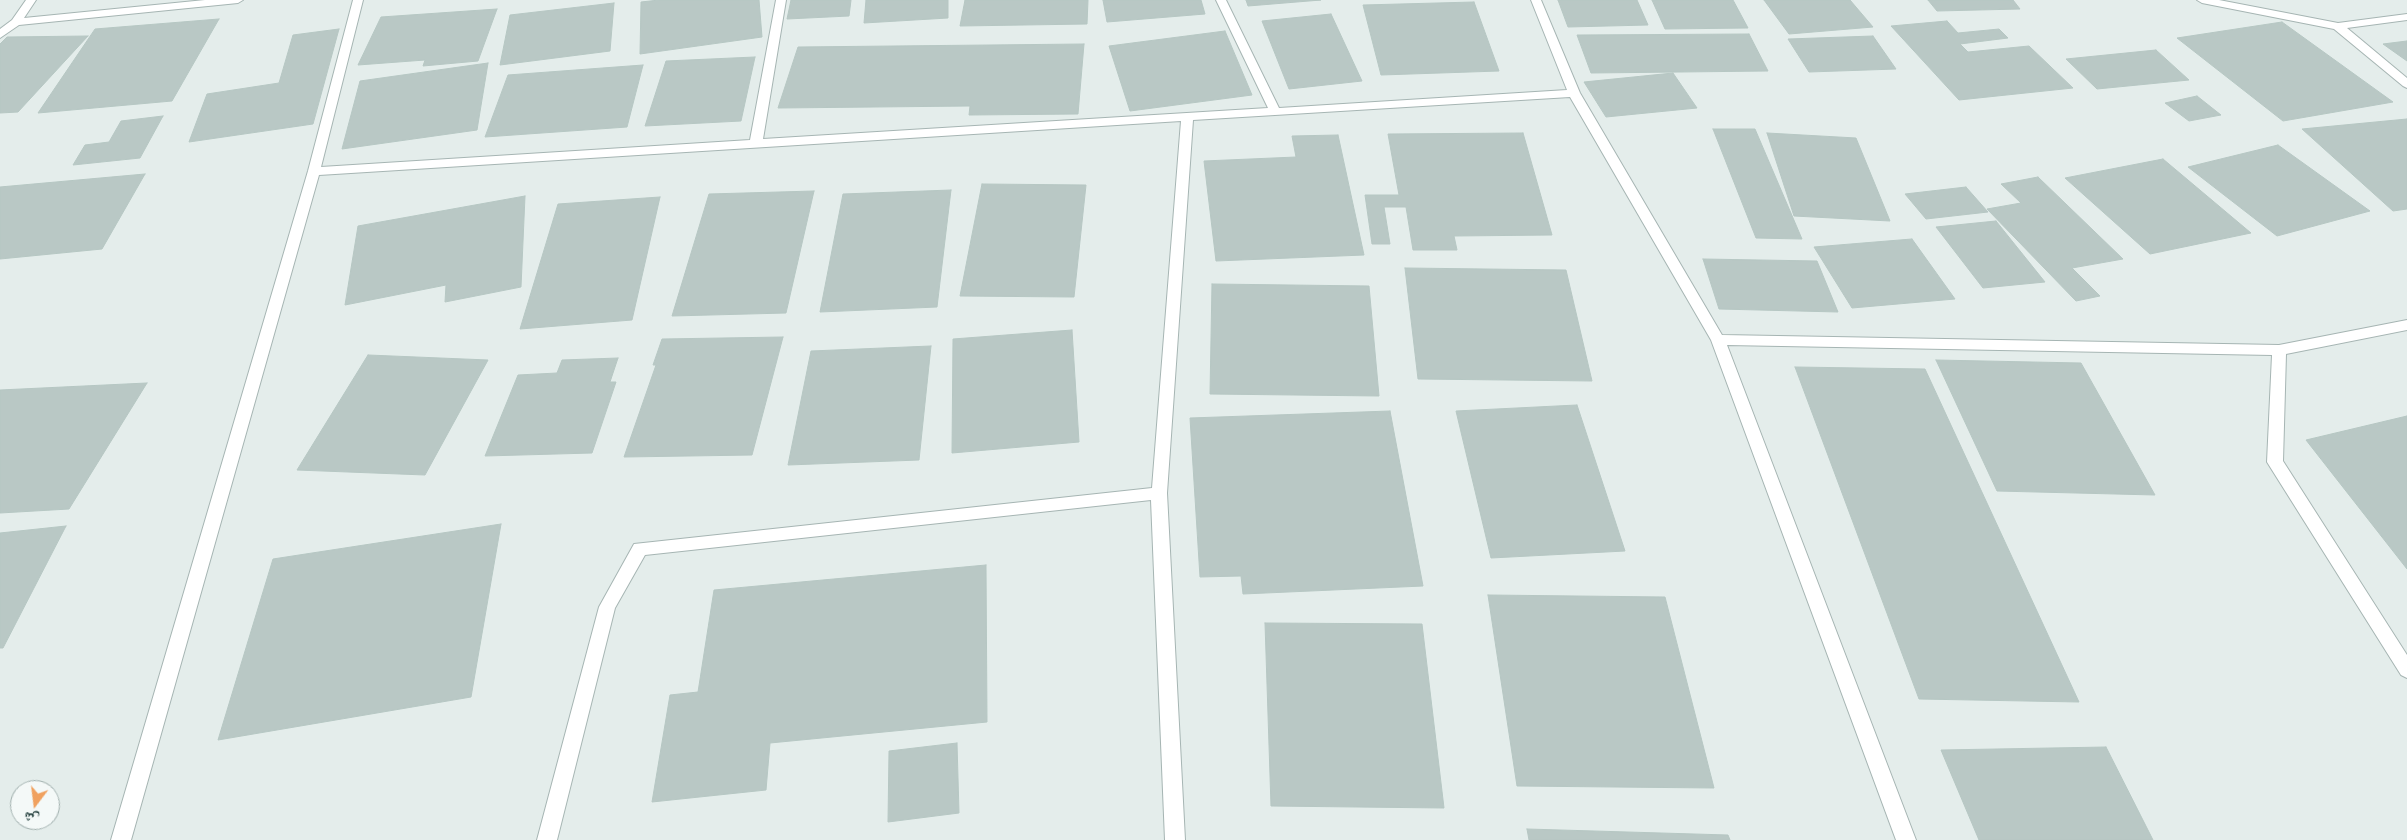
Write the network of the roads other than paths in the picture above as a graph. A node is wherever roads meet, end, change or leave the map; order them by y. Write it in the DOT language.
graph roads {
  1 [pos="31,0"];
  2 [pos="238,0"];
  3 [pos="358,0"];
  4 [pos="781,0"];
  5 [pos="1221,0"];
  6 [pos="1536,0"];
  7 [pos="2202,0"];
  8 [pos="2407,17"];
  9 [pos="16,22"];
  10 [pos="2338,26"];
  11 [pos="0,35"];
  12 [pos="2407,84"];
  13 [pos="1574,93"];
  14 [pos="1275,111"];
  15 [pos="1187,118"];
  16 [pos="756,143"];
  17 [pos="314,171"];
  18 [pos="2407,325"];
  19 [pos="1718,340"];
  20 [pos="2279,350"];
  21 [pos="1159,493"];
  22 [pos="2407,670"];
  23 [pos="121,840"];
  24 [pos="547,840"];
  25 [pos="1175,840"];
  26 [pos="1906,840"];
  1 -- 9 [label="street"];
  2 -- 9 [label="street"];
  3 -- 17 [label="street"];
  4 -- 16 [label="street"];
  5 -- 14 [label="street"];
  6 -- 13 [label="street"];
  7 -- 10 [label="street"];
  8 -- 10 [label="street"];
  9 -- 11 [label="street"];
  10 -- 12 [label="street"];
  13 -- 14 [label="street"];
  13 -- 19 [label="street"];
  14 -- 15 [label="street"];
  15 -- 16 [label="street"];
  15 -- 21 [label="street"];
  16 -- 17 [label="street"];
  17 -- 23 [label="street"];
  18 -- 20 [label="street"];
  19 -- 20 [label="street"];
  19 -- 26 [label="street"];
  20 -- 22 [label="street"];
  21 -- 24 [label="street"];
  21 -- 25 [label="street"];
}
